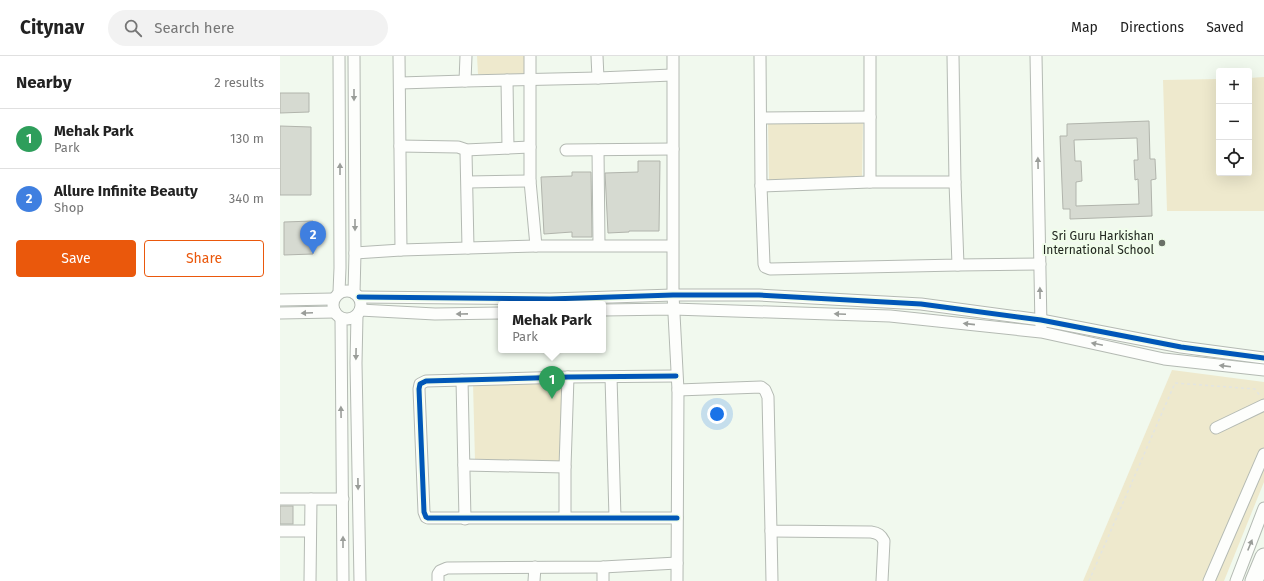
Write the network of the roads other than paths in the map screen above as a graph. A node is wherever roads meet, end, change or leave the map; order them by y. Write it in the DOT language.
graph roads {
  1 [pos="339,56"];
  2 [pos="354,56"];
  3 [pos="399,56"];
  4 [pos="466,56"];
  5 [pos="530,56"];
  6 [pos="597,56"];
  7 [pos="673,56"];
  8 [pos="760,56"];
  9 [pos="870,56"];
  10 [pos="953,56"];
  11 [pos="1036,56"];
  12 [pos="672,75"];
  13 [pos="598,78"];
  14 [pos="530,79"];
  15 [pos="508,80"];
  16 [pos="465,81"];
  17 [pos="400,83"];
  18 [pos="870,117"];
  19 [pos="761,118"];
  20 [pos="400,146"];
  21 [pos="530,147"];
  22 [pos="508,148"];
  23 [pos="673,149"];
  24 [pos="465,150"];
  25 [pos="566,150"];
  26 [pos="598,150"];
  27 [pos="530,181"];
  28 [pos="468,182"];
  29 [pos="870,182"];
  30 [pos="955,182"];
  31 [pos="761,186"];
  32 [pos="599,245"];
  33 [pos="536,246"];
  34 [pos="672,246"];
  35 [pos="468,248"];
  36 [pos="401,250"];
  37 [pos="355,253"];
  38 [pos="1040,264"];
  39 [pos="958,265"];
  40 [pos="356,295"];
  41 [pos="673,295"];
  42 [pos="336,296"];
  43 [pos="280,300"];
  44 [pos="673,309"];
  45 [pos="606,310"];
  46 [pos="280,313"];
  47 [pos="358,313"];
  48 [pos="498,313"];
  49 [pos="338,315"];
  50 [pos="1041,320"];
  51 [pos="1041,332"];
  52 [pos="1264,358"];
  53 [pos="1264,370"];
  54 [pos="676,376"];
  55 [pos="568,377"];
  56 [pos="611,377"];
  57 [pos="462,380"];
  58 [pos="678,390"];
  59 [pos="1264,405"];
  60 [pos="1216,428"];
  61 [pos="1264,454"];
  62 [pos="464,465"];
  63 [pos="564,467"];
  64 [pos="342,498"];
  65 [pos="280,499"];
  66 [pos="311,499"];
  67 [pos="1264,508"];
  68 [pos="565,517"];
  69 [pos="615,517"];
  70 [pos="677,518"];
  71 [pos="465,519"];
  72 [pos="771,530"];
  73 [pos="280,531"];
  74 [pos="310,531"];
  75 [pos="1264,558"];
  76 [pos="677,563"];
  77 [pos="535,567"];
  78 [pos="603,567"];
  79 [pos="310,581"];
  80 [pos="343,581"];
  81 [pos="360,581"];
  82 [pos="438,581"];
  83 [pos="534,581"];
  84 [pos="603,581"];
  85 [pos="677,581"];
  86 [pos="772,581"];
  87 [pos="882,581"];
  88 [pos="1209,581"];
  89 [pos="1236,581"];
  90 [pos="1254,581"];
  42 -- 1 [label="street, one-way"];
  2 -- 37 [label="street, one-way"];
  3 -- 17 [label="street"];
  4 -- 16 [label="street"];
  5 -- 14 [label="street"];
  6 -- 13 [label="street"];
  7 -- 12 [label="street"];
  8 -- 19 [label="street"];
  9 -- 18 [label="street"];
  10 -- 30 [label="street"];
  38 -- 11 [label="street, one-way"];
  12 -- 13 [label="street"];
  12 -- 23 [label="street"];
  13 -- 14 [label="street"];
  14 -- 15 [label="street"];
  14 -- 21 [label="street"];
  15 -- 16 [label="street"];
  15 -- 22 [label="street"];
  16 -- 17 [label="street"];
  17 -- 20 [label="street"];
  18 -- 19 [label="street"];
  18 -- 29 [label="street"];
  19 -- 31 [label="street"];
  20 -- 24 [label="street"];
  20 -- 36 [label="street"];
  21 -- 22 [label="street"];
  21 -- 27 [label="street"];
  22 -- 24 [label="street"];
  23 -- 26 [label="street"];
  23 -- 34 [label="street"];
  24 -- 28 [label="street"];
  25 -- 26 [label="street"];
  26 -- 32 [label="street"];
  27 -- 28 [label="street"];
  27 -- 33 [label="street"];
  28 -- 35 [label="street"];
  29 -- 30 [label="street"];
  29 -- 31 [label="street"];
  30 -- 39 [label="street"];
  31 -- 39 [label="street"];
  32 -- 33 [label="street"];
  32 -- 34 [label="street"];
  33 -- 35 [label="street"];
  34 -- 41 [label="street"];
  35 -- 36 [label="street"];
  36 -- 37 [label="street"];
  37 -- 40 [label="street"];
  38 -- 39 [label="street"];
  50 -- 38 [label="street, one-way"];
  40 -- 41 [label="street"];
  40 -- 42 [label="street"];
  40 -- 47 [label="street"];
  41 -- 44 [label="street"];
  41 -- 50 [label="street"];
  42 -- 43 [label="street"];
  42 -- 49 [label="street"];
  44 -- 45 [label="street"];
  51 -- 44 [label="street, one-way"];
  44 -- 54 [label="street"];
  49 -- 46 [label="street, one-way"];
  48 -- 47 [label="street, one-way"];
  47 -- 49 [label="street"];
  47 -- 81 [label="street, one-way"];
  64 -- 49 [label="street, one-way"];
  50 -- 51 [label="street"];
  50 -- 52 [label="street"];
  53 -- 51 [label="street, one-way"];
  54 -- 56 [label="street"];
  54 -- 58 [label="street"];
  55 -- 56 [label="street"];
  55 -- 57 [label="street"];
  55 -- 63 [label="street"];
  56 -- 69 [label="street"];
  57 -- 62 [label="street"];
  57 -- 71 [label="street"];
  58 -- 70 [label="street"];
  58 -- 72 [label="street"];
  59 -- 60 [label="street"];
  61 -- 88 [label="street"];
  62 -- 63 [label="street"];
  62 -- 71 [label="street"];
  63 -- 68 [label="street"];
  64 -- 66 [label="street"];
  80 -- 64 [label="street, one-way"];
  65 -- 66 [label="street"];
  66 -- 74 [label="street"];
  89 -- 67 [label="street, one-way"];
  68 -- 69 [label="street"];
  68 -- 71 [label="street"];
  69 -- 70 [label="street"];
  70 -- 76 [label="street"];
  72 -- 86 [label="street"];
  72 -- 87 [label="street"];
  73 -- 74 [label="street"];
  74 -- 79 [label="street"];
  75 -- 90 [label="highway"];
  76 -- 78 [label="street"];
  76 -- 85 [label="street"];
  77 -- 78 [label="street"];
  77 -- 82 [label="street"];
  77 -- 83 [label="street"];
  78 -- 84 [label="street"];
}
